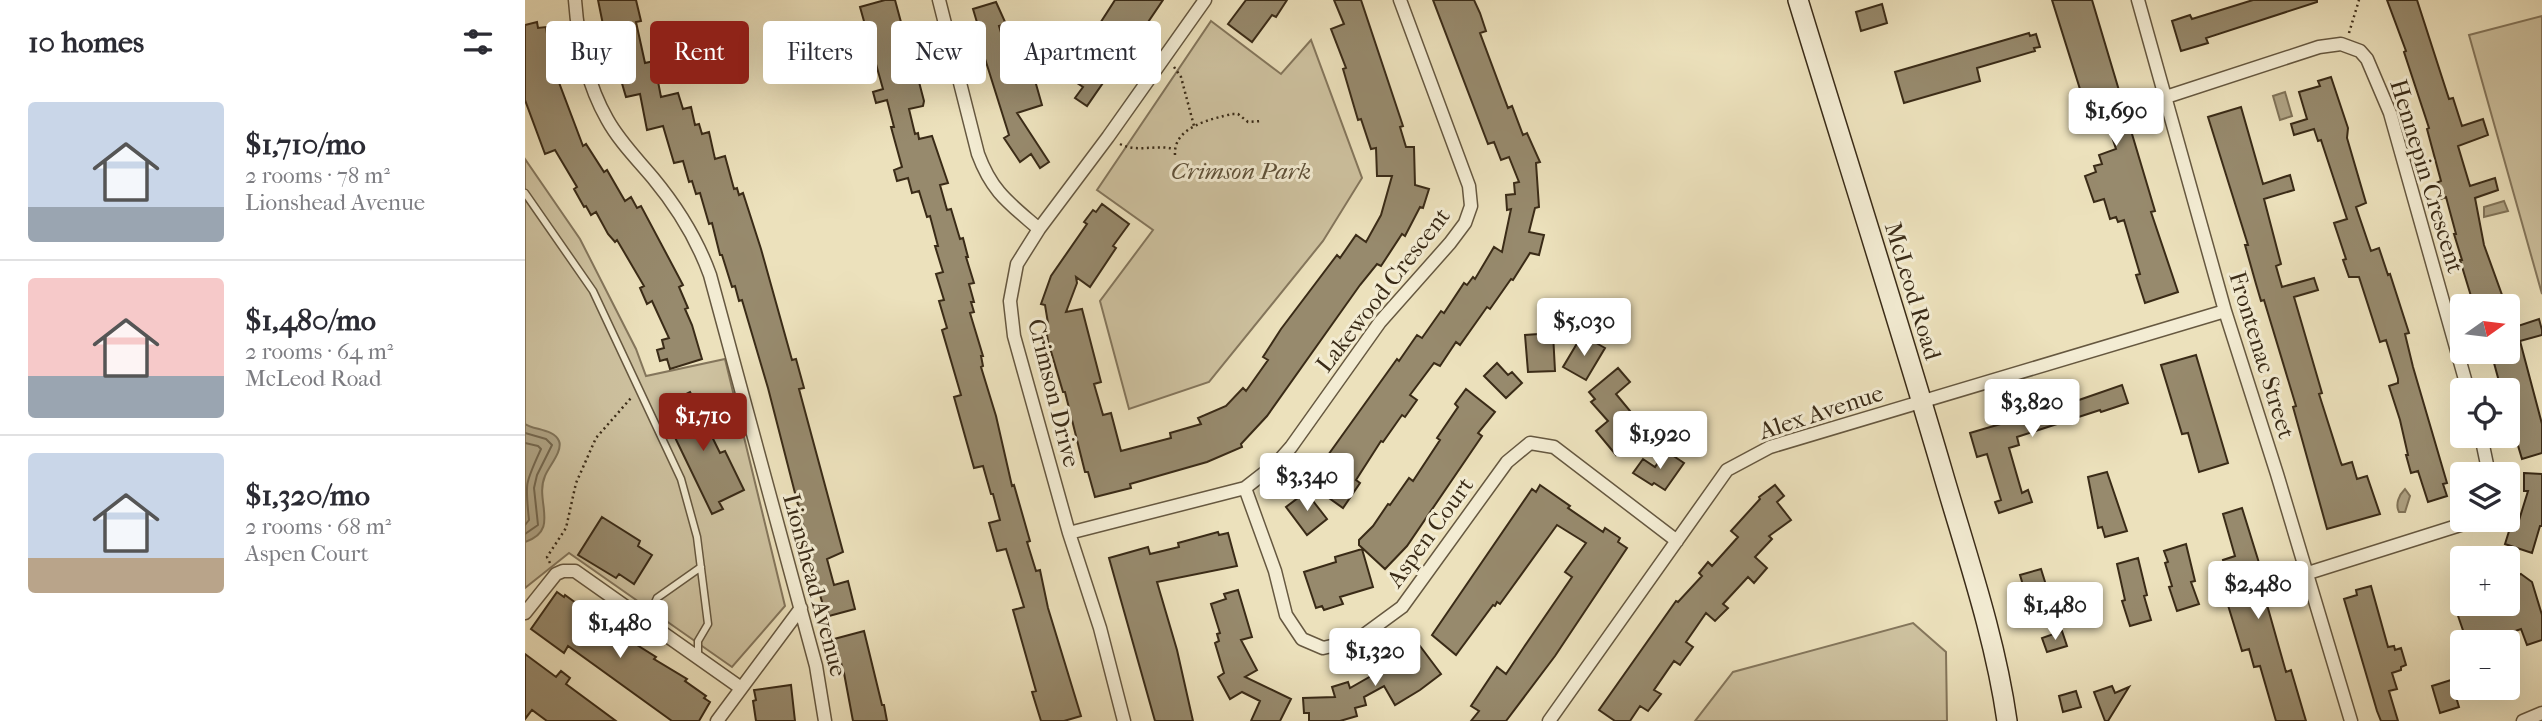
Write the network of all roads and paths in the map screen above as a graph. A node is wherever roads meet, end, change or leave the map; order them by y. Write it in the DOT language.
graph roads {
  1 [pos="575,0"];
  2 [pos="939,0"];
  3 [pos="1205,0"];
  4 [pos="1400,0"];
  5 [pos="1798,0"];
  6 [pos="2138,0"];
  7 [pos="2359,0"];
  8 [pos="2346,46"];
  9 [pos="1165,56"];
  10 [pos="2166,97"];
  11 [pos="1262,121"];
  12 [pos="1194,126"];
  13 [pos="1108,137"];
  14 [pos="1174,149"];
  15 [pos="1175,155"];
  16 [pos="525,193"];
  17 [pos="1039,229"];
  18 [pos="2225,311"];
  19 [pos="2465,378"];
  20 [pos="640,388"];
  21 [pos="1922,403"];
  22 [pos="1245,488"];
  23 [pos="2450,528"];
  24 [pos="1069,533"];
  25 [pos="1677,541"];
  26 [pos="701,567"];
  27 [pos="556,573"];
  28 [pos="2305,575"];
  29 [pos="801,608"];
  30 [pos="525,613"];
  31 [pos="647,620"];
  32 [pos="698,655"];
  33 [pos="741,688"];
  34 [pos="2542,713"];
  35 [pos="717,721"];
  36 [pos="825,721"];
  37 [pos="1124,721"];
  38 [pos="1549,721"];
  39 [pos="2007,721"];
  40 [pos="2351,721"];
  41 [pos="2523,721"];
  1 -- 29 [label="street, Lionshead Avenue"];
  2 -- 17 [label="street"];
  3 -- 9 [label="street, Crimson Drive"];
  4 -- 22 [label="street, Lakewood Crescent"];
  5 -- 21 [label="main road, McLeod Road"];
  6 -- 10 [label="street, Frontenac Street"];
  7 -- 8 [label="path"];
  8 -- 10 [label="street"];
  8 -- 19 [label="street, Hennepin Crescent"];
  9 -- 12 [label="path"];
  9 -- 13 [label="street, Crimson Drive"];
  10 -- 18 [label="street, Frontenac Street"];
  11 -- 12 [label="path"];
  12 -- 14 [label="path"];
  13 -- 14 [label="path"];
  13 -- 17 [label="street, Crimson Drive"];
  14 -- 15 [label="path"];
  16 -- 20 [label="lane"];
  17 -- 24 [label="street, Crimson Drive"];
  18 -- 21 [label="street, Alex Avenue"];
  18 -- 28 [label="street, Frontenac Street"];
  20 -- 26 [label="lane"];
  20 -- 27 [label="path"];
  21 -- 25 [label="street, Alex Avenue"];
  21 -- 39 [label="main road, McLeod Road"];
  22 -- 24 [label="street, Lakewood Crescent"];
  22 -- 25 [label="street, Aspen Court"];
  23 -- 28 [label="street"];
  24 -- 37 [label="street, Crimson Drive"];
  25 -- 38 [label="street, Alex Avenue"];
  26 -- 31 [label="lane"];
  26 -- 32 [label="lane"];
  27 -- 30 [label="street"];
  27 -- 31 [label="street"];
  28 -- 40 [label="street, Frontenac Street"];
  29 -- 33 [label="street"];
  29 -- 36 [label="street, Lionshead Avenue"];
  31 -- 32 [label="street"];
  32 -- 33 [label="street"];
  33 -- 35 [label="street"];
  34 -- 41 [label="street"];
}
